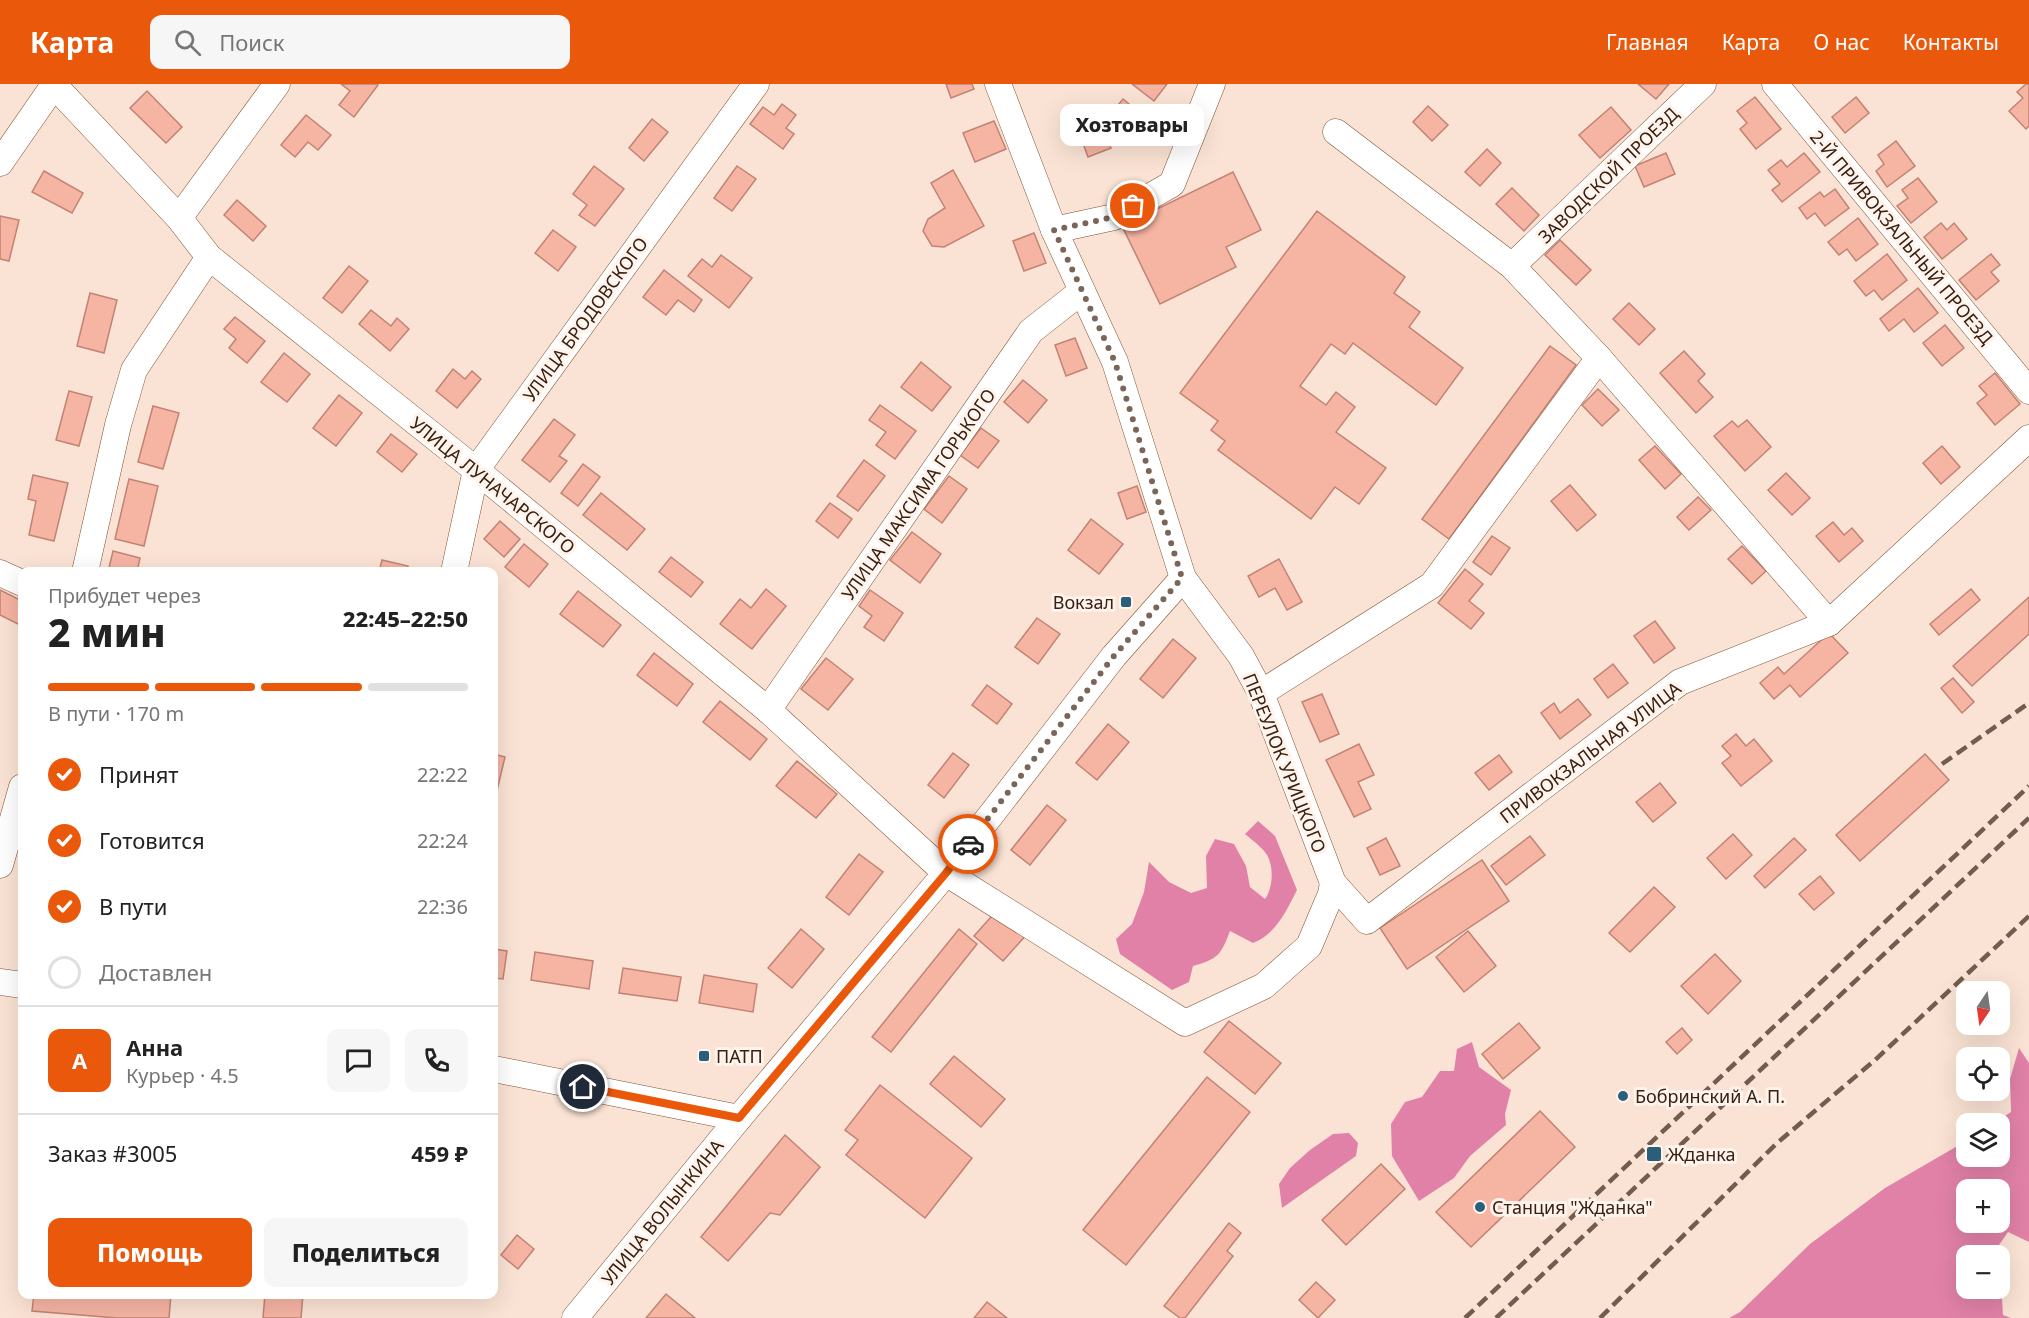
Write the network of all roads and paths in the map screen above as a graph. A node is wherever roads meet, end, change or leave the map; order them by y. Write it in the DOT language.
graph roads {
  1 [pos="277,84"];
  2 [pos="756,84"];
  3 [pos="998,84"];
  4 [pos="1212,84"];
  5 [pos="1703,84"];
  6 [pos="1775,84"];
  7 [pos="54,85"];
  8 [pos="1336,132"];
  9 [pos="0,163"];
  10 [pos="179,218"];
  11 [pos="1054,230"];
  12 [pos="209,257"];
  13 [pos="1512,266"];
  14 [pos="1082,291"];
  15 [pos="1599,358"];
  16 [pos="2029,391"];
  17 [pos="2029,438"];
  18 [pos="476,470"];
  19 [pos="86,567"];
  20 [pos="455,567"];
  21 [pos="0,573"];
  22 [pos="1182,578"];
  23 [pos="18,581"];
  24 [pos="1829,623"];
  25 [pos="1261,693"];
  26 [pos="768,710"];
  27 [pos="18,802"];
  28 [pos="0,865"];
  29 [pos="946,873"];
  30 [pos="1333,883"];
  31 [pos="0,982"];
  32 [pos="18,984"];
  33 [pos="498,1070"];
  34 [pos="739,1118"];
  35 [pos="575,1318"];
  1 -- 10 [label="street"];
  2 -- 18 [label="street, УЛИЦА БРОДОВСКОГО"];
  3 -- 11 [label="street, ПЕРЕУЛОК УРИЦКОГО"];
  4 -- 11 [label="street"];
  5 -- 13 [label="street, ЗАВОДСКОЙ ПРОЕЗД"];
  6 -- 16 [label="street, 2-Й ПРИВОКЗАЛЬНЫЙ ПРОЕЗД"];
  7 -- 9 [label="street"];
  7 -- 10 [label="street, УЛИЦА ЛУНАЧАРСКОГО"];
  8 -- 13 [label="street"];
  10 -- 12 [label="street, УЛИЦА ЛУНАЧАРСКОГО"];
  11 -- 14 [label="street, ПЕРЕУЛОК УРИЦКОГО"];
  12 -- 18 [label="street, УЛИЦА ЛУНАЧАРСКОГО"];
  12 -- 19 [label="street"];
  13 -- 15 [label="street"];
  14 -- 22 [label="street, ПЕРЕУЛОК УРИЦКОГО"];
  14 -- 26 [label="street, УЛИЦА МАКСИМА ГОРЬКОГО"];
  15 -- 24 [label="street"];
  15 -- 25 [label="street"];
  17 -- 24 [label="street, ПРИВОКЗАЛЬНАЯ УЛИЦА"];
  18 -- 20 [label="street, УЛИЦА БРОДОВСКОГО"];
  18 -- 26 [label="street, УЛИЦА ЛУНАЧАРСКОГО"];
  21 -- 23 [label="street"];
  22 -- 25 [label="street, ПЕРЕУЛОК УРИЦКОГО"];
  22 -- 29 [label="street, УЛИЦА ВОЛЫНКИНА"];
  24 -- 30 [label="street, ПРИВОКЗАЛЬНАЯ УЛИЦА"];
  25 -- 30 [label="street, ПЕРЕУЛОК УРИЦКОГО"];
  26 -- 29 [label="street, УЛИЦА ЛУНАЧАРСКОГО"];
  27 -- 28 [label="street"];
  29 -- 30 [label="street, УЛИЦА ЛУНАЧАРСКОГО"];
  29 -- 34 [label="street, УЛИЦА ВОЛЫНКИНА"];
  31 -- 32 [label="street"];
  33 -- 34 [label="street"];
  34 -- 35 [label="street, УЛИЦА ВОЛЫНКИНА"];
}
